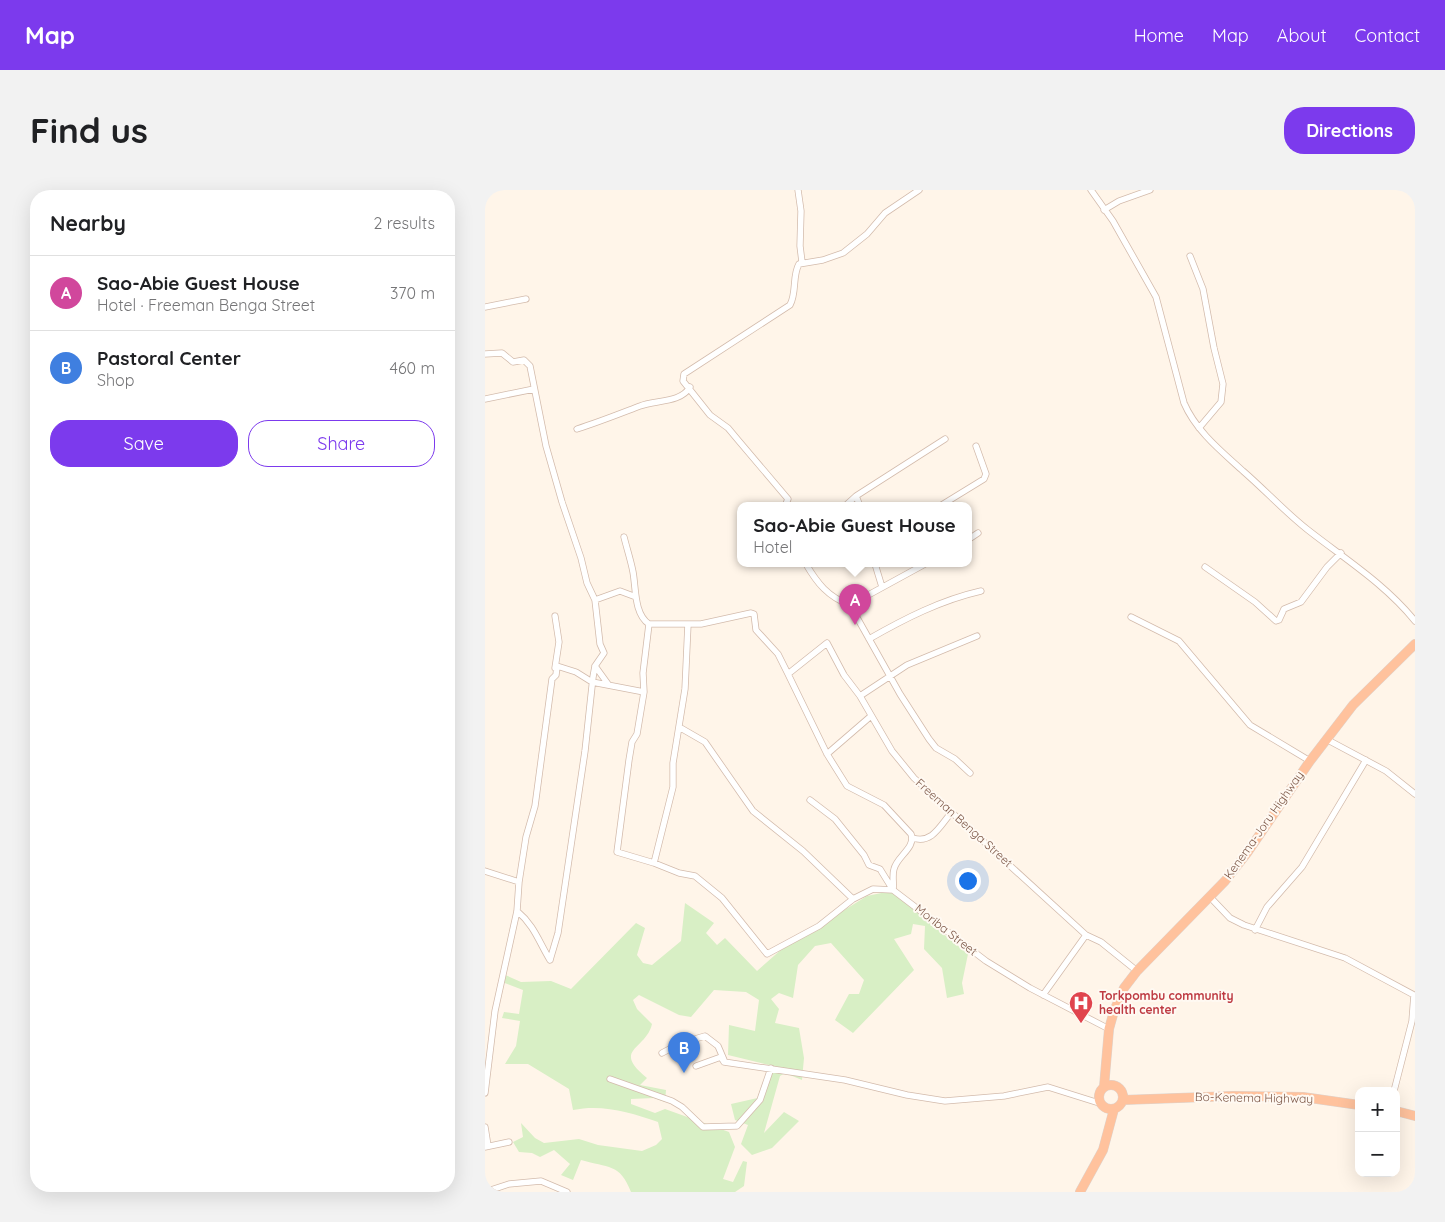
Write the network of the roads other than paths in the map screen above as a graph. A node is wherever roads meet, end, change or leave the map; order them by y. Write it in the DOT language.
graph roads {
  1 [pos="798,190"];
  2 [pos="919,190"];
  3 [pos="1091,190"];
  4 [pos="1150,190"];
  5 [pos="1104,210"];
  6 [pos="1190,256"];
  7 [pos="802,262"];
  8 [pos="526,300"];
  9 [pos="485,307"];
  10 [pos="485,354"];
  11 [pos="690,386"];
  12 [pos="534,389"];
  13 [pos="485,399"];
  14 [pos="1199,428"];
  15 [pos="577,429"];
  16 [pos="945,439"];
  17 [pos="976,446"];
  18 [pos="856,496"];
  19 [pos="787,502"];
  20 [pos="849,502"];
  21 [pos="858,502"];
  22 [pos="947,502"];
  23 [pos="978,533"];
  24 [pos="972,536"];
  25 [pos="624,537"];
  26 [pos="1341,553"];
  27 [pos="807,567"];
  28 [pos="876,567"];
  29 [pos="919,567"];
  30 [pos="1205,567"];
  31 [pos="882,587"];
  32 [pos="981,592"];
  33 [pos="636,597"];
  34 [pos="595,600"];
  35 [pos="850,605"];
  36 [pos="555,616"];
  37 [pos="1131,616"];
  38 [pos="1415,621"];
  39 [pos="649,624"];
  40 [pos="688,624"];
  41 [pos="977,636"];
  42 [pos="869,640"];
  43 [pos="1415,644"];
  44 [pos="595,666"];
  45 [pos="788,674"];
  46 [pos="554,675"];
  47 [pos="889,675"];
  48 [pos="592,682"];
  49 [pos="608,684"];
  50 [pos="644,692"];
  51 [pos="860,696"];
  52 [pos="871,716"];
  53 [pos="679,727"];
  54 [pos="1326,739"];
  55 [pos="827,754"];
  56 [pos="1367,760"];
  57 [pos="1309,761"];
  58 [pos="970,773"];
  59 [pos="1415,794"];
  60 [pos="810,800"];
  61 [pos="951,813"];
  62 [pos="913,838"];
  63 [pos="654,863"];
  64 [pos="485,871"];
  65 [pos="519,882"];
  66 [pos="893,890"];
  67 [pos="1210,897"];
  68 [pos="853,899"];
  69 [pos="517,910"];
  70 [pos="1255,930"];
  71 [pos="1087,935"];
  72 [pos="1137,971"];
  73 [pos="1043,995"];
  74 [pos="1414,996"];
  75 [pos="1109,1029"];
  76 [pos="662,1053"];
  77 [pos="724,1062"];
  78 [pos="696,1066"];
  79 [pos="1107,1066"];
  80 [pos="771,1068"];
  81 [pos="610,1079"];
  82 [pos="1113,1084"];
  83 [pos="1104,1087"];
  84 [pos="1395,1087"];
  85 [pos="485,1093"];
  86 [pos="1123,1096"];
  87 [pos="1355,1104"];
  88 [pos="1102,1105"];
  89 [pos="1114,1109"];
  90 [pos="1400,1112"];
  91 [pos="1415,1116"];
  92 [pos="1109,1123"];
  93 [pos="485,1127"];
  94 [pos="509,1142"];
  95 [pos="487,1146"];
  96 [pos="485,1192"];
  97 [pos="567,1192"];
  98 [pos="1081,1192"];
  1 -- 7 [label="street"];
  2 -- 7 [label="street"];
  3 -- 5 [label="street"];
  4 -- 5 [label="street"];
  5 -- 14 [label="street"];
  6 -- 14 [label="street"];
  7 -- 11 [label="street"];
  8 -- 9 [label="street"];
  10 -- 12 [label="street"];
  11 -- 15 [label="street"];
  11 -- 19 [label="street"];
  12 -- 13 [label="street"];
  12 -- 34 [label="street"];
  14 -- 26 [label="street"];
  16 -- 18 [label="street"];
  17 -- 22 [label="street"];
  18 -- 20 [label="street"];
  18 -- 21 [label="street"];
  23 -- 24 [label="street"];
  25 -- 33 [label="street"];
  26 -- 30 [label="street"];
  26 -- 38 [label="street"];
  27 -- 35 [label="street"];
  28 -- 31 [label="street"];
  29 -- 31 [label="street"];
  31 -- 35 [label="street"];
  32 -- 42 [label="street"];
  33 -- 34 [label="street"];
  33 -- 39 [label="street"];
  34 -- 44 [label="street"];
  35 -- 42 [label="street"];
  36 -- 46 [label="street"];
  37 -- 57 [label="street"];
  39 -- 40 [label="street"];
  39 -- 50 [label="street"];
  40 -- 45 [label="street"];
  40 -- 53 [label="street"];
  41 -- 47 [label="street"];
  42 -- 47 [label="street"];
  43 -- 54 [label="highway, Kenema-Joru Highway"];
  44 -- 48 [label="street"];
  44 -- 49 [label="street"];
  45 -- 51 [label="street, Freeman Benga Street"];
  45 -- 55 [label="street"];
  46 -- 48 [label="street"];
  46 -- 65 [label="street"];
  47 -- 51 [label="street"];
  47 -- 58 [label="street"];
  48 -- 49 [label="street"];
  48 -- 69 [label="street"];
  49 -- 50 [label="street"];
  50 -- 63 [label="street"];
  51 -- 52 [label="street, Freeman Benga Street"];
  52 -- 55 [label="street"];
  52 -- 61 [label="street, Freeman Benga Street"];
  53 -- 63 [label="street"];
  53 -- 68 [label="street"];
  54 -- 56 [label="street"];
  54 -- 57 [label="highway, Kenema-Joru Highway"];
  55 -- 62 [label="street"];
  56 -- 59 [label="street"];
  56 -- 70 [label="street"];
  57 -- 67 [label="highway, Kenema-Joru Highway"];
  60 -- 66 [label="street, Moriba Street"];
  61 -- 62 [label="street"];
  61 -- 71 [label="street, Freeman Benga Street"];
  62 -- 66 [label="street"];
  63 -- 68 [label="street"];
  64 -- 65 [label="street"];
  65 -- 69 [label="street"];
  66 -- 68 [label="street"];
  66 -- 73 [label="street, Moriba Street"];
  67 -- 70 [label="street"];
  67 -- 72 [label="highway, Kenema-Joru Highway"];
  69 -- 85 [label="street"];
  70 -- 74 [label="street"];
  71 -- 72 [label="street, Freeman Benga Street"];
  71 -- 73 [label="street"];
  72 -- 75 [label="highway, Kenema-Joru Highway"];
  73 -- 75 [label="street, Moriba Street"];
  74 -- 84 [label="street"];
  75 -- 79 [label="highway, Kenema-Joru Highway"];
  76 -- 77 [label="street"];
  77 -- 78 [label="street"];
  77 -- 80 [label="street"];
  79 -- 82 [label="highway, Kenema-Joru Highway"];
  79 -- 83 [label="highway, Kenema-Joru Highway"];
  80 -- 81 [label="street"];
  80 -- 88 [label="street"];
  82 -- 83 [label="highway"];
  82 -- 86 [label="highway"];
  83 -- 88 [label="highway"];
  86 -- 87 [label="highway, Bo-Kenema Highway"];
  86 -- 89 [label="highway"];
  88 -- 89 [label="highway"];
  88 -- 92 [label="highway"];
  89 -- 92 [label="highway"];
  90 -- 91 [label="highway"];
  92 -- 98 [label="highway"];
  93 -- 95 [label="street"];
  94 -- 95 [label="street"];
  96 -- 97 [label="street"];
}
